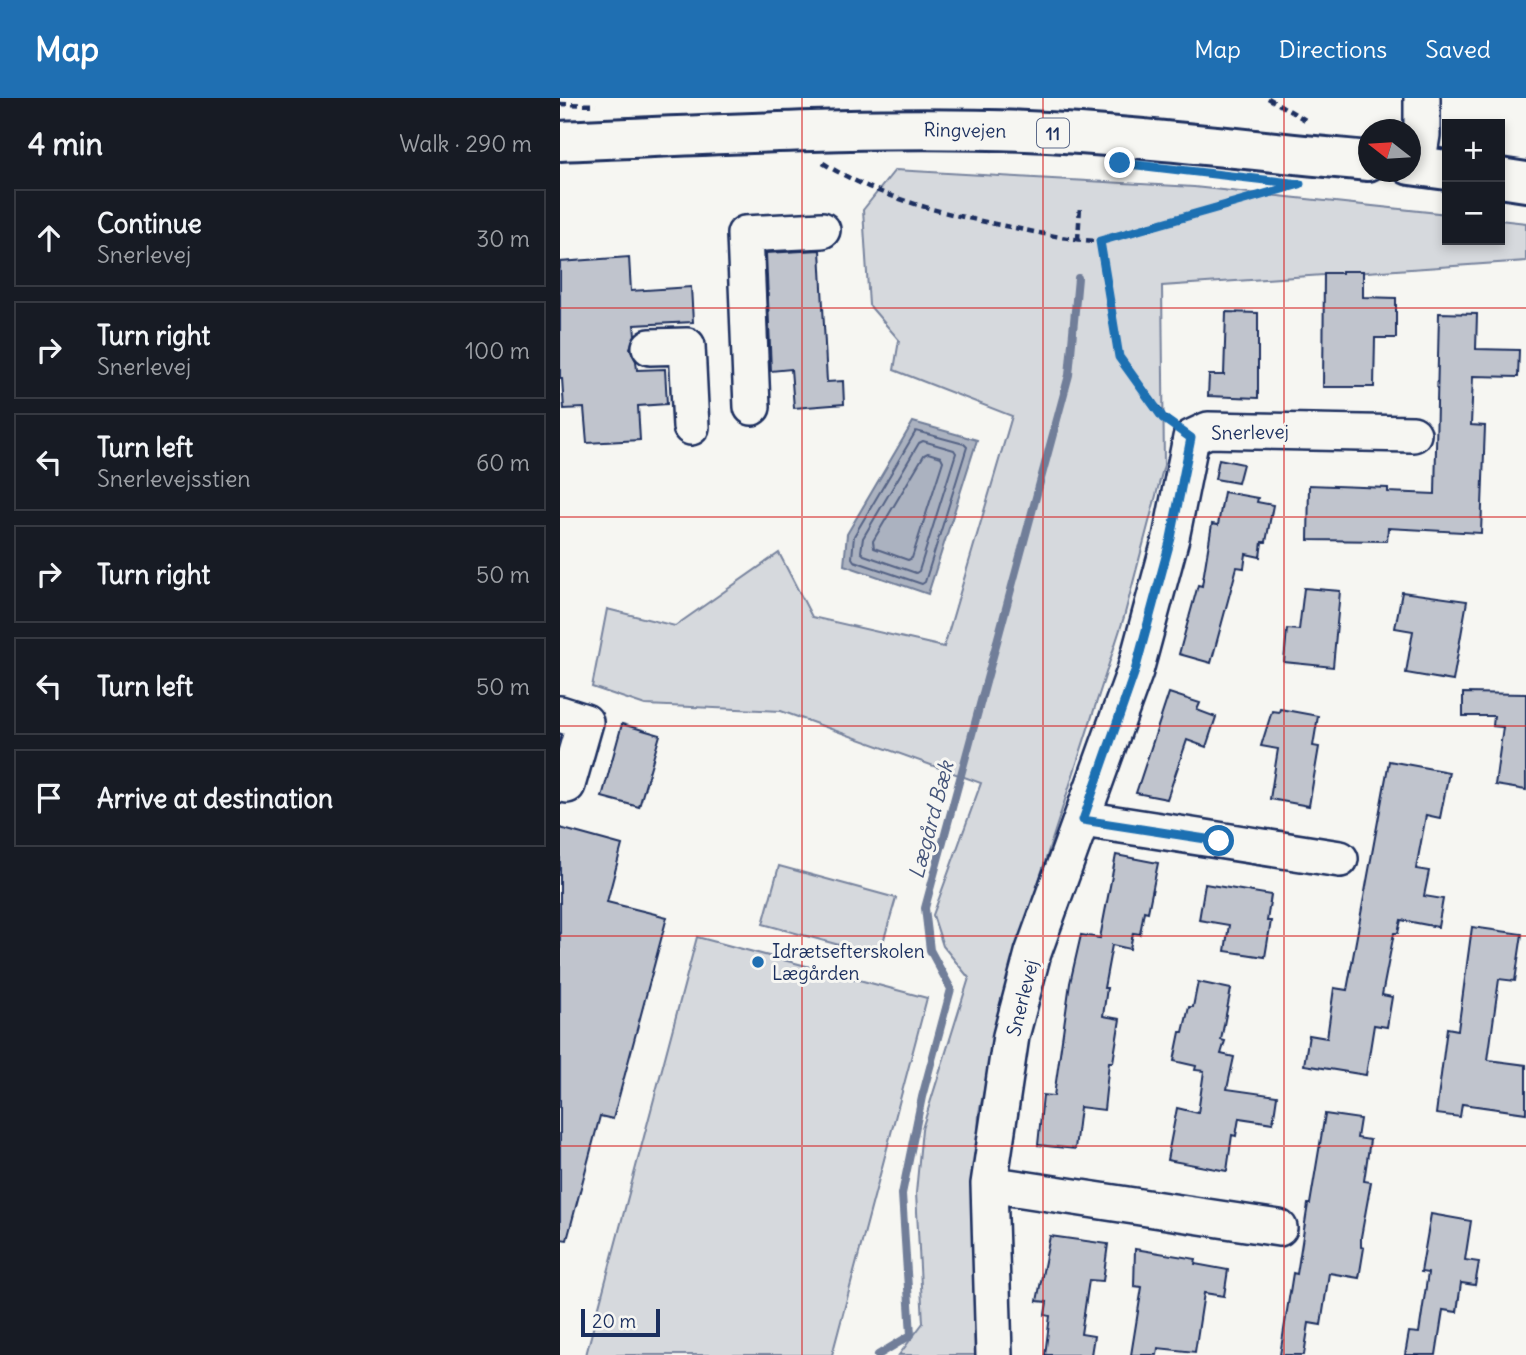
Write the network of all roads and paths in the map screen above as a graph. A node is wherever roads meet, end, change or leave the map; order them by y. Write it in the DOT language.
graph roads {
  1 [pos="1268,98"];
  2 [pos="1422,98"];
  3 [pos="1311,124"];
  4 [pos="560,141"];
  5 [pos="830,159"];
  6 [pos="1358,160"];
  7 [pos="1425,167"];
  8 [pos="1505,179"];
  9 [pos="1526,182"];
  10 [pos="1300,184"];
  11 [pos="1080,206"];
  12 [pos="822,230"];
  13 [pos="1078,240"];
  14 [pos="1100,241"];
  15 [pos="650,347"];
  16 [pos="752,407"];
  17 [pos="691,427"];
  18 [pos="1413,433"];
  19 [pos="1191,438"];
  20 [pos="560,714"];
  21 [pos="568,785"];
  22 [pos="1083,820"];
  23 [pos="1340,859"];
  24 [pos="989,1184"];
  25 [pos="1279,1228"];
  26 [pos="994,1355"];
  1 -- 3 [label="path"];
  2 -- 7 [label="street"];
  4 -- 6 [label="main road, Ringvejen / 11"];
  5 -- 13 [label="path"];
  8 -- 9 [label="main road"];
  10 -- 14 [label="path"];
  11 -- 13 [label="path"];
  12 -- 16 [label="street"];
  13 -- 14 [label="path"];
  14 -- 19 [label="path"];
  15 -- 17 [label="street"];
  18 -- 19 [label="street, Snerlevej"];
  19 -- 22 [label="street, Snerlevej"];
  20 -- 21 [label="street"];
  22 -- 23 [label="street"];
  22 -- 24 [label="street, Snerlevej"];
  24 -- 25 [label="street"];
  24 -- 26 [label="street, Snerlevej"];
}
